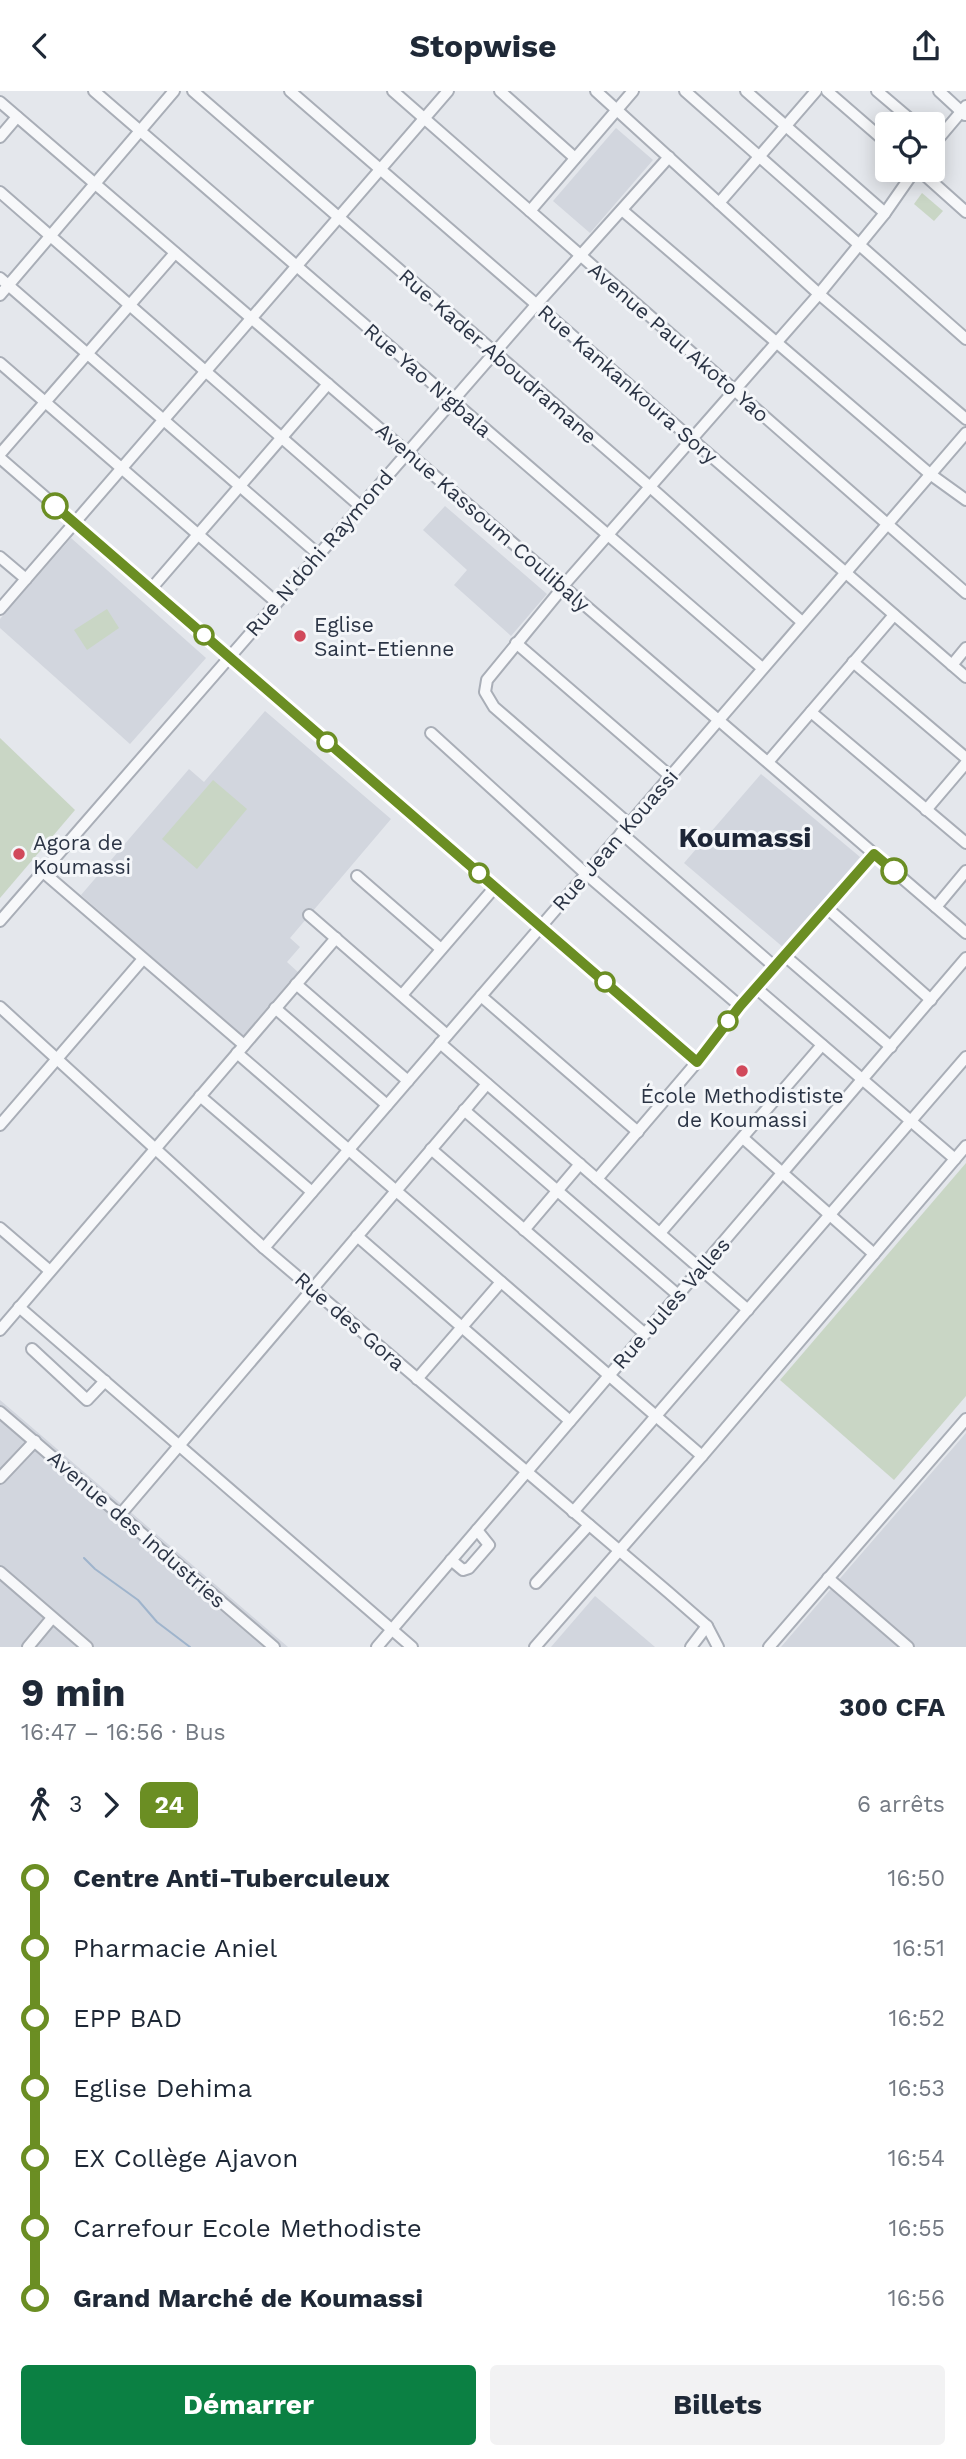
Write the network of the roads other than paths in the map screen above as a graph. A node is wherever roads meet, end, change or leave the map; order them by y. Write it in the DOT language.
graph roads {
  1 [pos="94,91"];
  2 [pos="174,91"];
  3 [pos="193,91"];
  4 [pos="290,91"];
  5 [pos="393,91"];
  6 [pos="448,91"];
  7 [pos="500,91"];
  8 [pos="596,91"];
  9 [pos="633,91"];
  10 [pos="685,91"];
  11 [pos="746,91"];
  12 [pos="816,91"];
  13 [pos="827,91"];
  14 [pos="877,91"];
  15 [pos="939,91"];
  16 [pos="0,102"];
  17 [pos="617,110"];
  18 [pos="964,111"];
  19 [pos="902,112"];
  20 [pos="18,117"];
  21 [pos="425,119"];
  22 [pos="786,126"];
  23 [pos="140,131"];
  24 [pos="945,131"];
  25 [pos="875,133"];
  26 [pos="0,137"];
  27 [pos="669,157"];
  28 [pos="760,157"];
  29 [pos="575,158"];
  30 [pos="380,170"];
  31 [pos="908,182"];
  32 [pos="931,182"];
  33 [pos="95,183"];
  34 [pos="0,192"];
  35 [pos="719,203"];
  36 [pos="622,210"];
  37 [pos="530,211"];
  38 [pos="966,212"];
  39 [pos="885,213"];
  40 [pos="339,219"];
  41 [pos="50,236"];
  42 [pos="858,245"];
  43 [pos="175,253"];
  44 [pos="580,256"];
  45 [pos="296,266"];
  46 [pos="4,282"];
  47 [pos="819,294"];
  48 [pos="0,295"];
  49 [pos="130,305"];
  50 [pos="536,305"];
  51 [pos="251,318"];
  52 [pos="966,339"];
  53 [pos="777,341"];
  54 [pos="494,353"];
  55 [pos="87,354"];
  56 [pos="0,363"];
  57 [pos="206,370"];
  58 [pos="328,384"];
  59 [pos="734,391"];
  60 [pos="452,400"];
  61 [pos="45,402"];
  62 [pos="966,419"];
  63 [pos="163,420"];
  64 [pos="966,433"];
  65 [pos="282,437"];
  66 [pos="691,439"];
  67 [pos="407,452"];
  68 [pos="0,456"];
  69 [pos="121,468"];
  70 [pos="930,474"];
  71 [pos="240,486"];
  72 [pos="649,486"];
  73 [pos="966,501"];
  74 [pos="360,506"];
  75 [pos="74,522"];
  76 [pos="888,523"];
  77 [pos="198,535"];
  78 [pos="607,535"];
  79 [pos="318,554"];
  80 [pos="0,557"];
  81 [pos="845,573"];
  82 [pos="26,579"];
  83 [pos="564,586"];
  84 [pos="151,589"];
  85 [pos="966,593"];
  86 [pos="276,602"];
  87 [pos="0,609"];
  88 [pos="894,615"];
  89 [pos="802,622"];
  90 [pos="516,643"];
  91 [pos="966,648"];
  92 [pos="229,656"];
  93 [pos="853,662"];
  94 [pos="951,665"];
  95 [pos="762,668"];
  96 [pos="966,677"];
  97 [pos="811,712"];
  98 [pos="718,720"];
  99 [pos="430,733"];
  100 [pos="966,758"];
  101 [pos="768,762"];
  102 [pos="966,763"];
  103 [pos="670,776"];
  104 [pos="926,810"];
  105 [pos="625,828"];
  106 [pos="966,843"];
  107 [pos="874,854"];
  108 [pos="966,871"];
  109 [pos="43,872"];
  110 [pos="586,874"];
  111 [pos="357,876"];
  112 [pos="495,887"];
  113 [pos="936,907"];
  114 [pos="827,908"];
  115 [pos="309,915"];
  116 [pos="0,921"];
  117 [pos="540,926"];
  118 [pos="966,933"];
  119 [pos="335,938"];
  120 [pos="441,949"];
  121 [pos="785,955"];
  122 [pos="966,958"];
  123 [pos="143,959"];
  124 [pos="775,967"];
  125 [pos="296,984"];
  126 [pos="756,988"];
  127 [pos="402,995"];
  128 [pos="481,996"];
  129 [pos="931,999"];
  130 [pos="740,1006"];
  131 [pos="0,1007"];
  132 [pos="275,1008"];
  133 [pos="444,1039"];
  134 [pos="822,1045"];
  135 [pos="891,1047"];
  136 [pos="240,1049"];
  137 [pos="966,1057"];
  138 [pos="56,1059"];
  139 [pos="697,1062"];
  140 [pos="863,1079"];
  141 [pos="408,1081"];
  142 [pos="487,1084"];
  143 [pos="200,1096"];
  144 [pos="387,1105"];
  145 [pos="464,1110"];
  146 [pos="911,1121"];
  147 [pos="0,1125"];
  148 [pos="638,1132"];
  149 [pos="743,1138"];
  150 [pos="966,1146"];
  151 [pos="155,1147"];
  152 [pos="431,1149"];
  153 [pos="348,1150"];
  154 [pos="955,1159"];
  155 [pos="580,1164"];
  156 [pos="782,1173"];
  157 [pos="597,1179"];
  158 [pos="396,1191"];
  159 [pos="558,1191"];
  160 [pos="312,1192"];
  161 [pos="830,1215"];
  162 [pos="0,1228"];
  163 [pos="524,1230"];
  164 [pos="660,1233"];
  165 [pos="357,1236"];
  166 [pos="264,1248"];
  167 [pos="874,1254"];
  168 [pos="701,1269"];
  169 [pos="50,1271"];
  170 [pos="501,1282"];
  171 [pos="313,1288"];
  172 [pos="678,1295"];
  173 [pos="19,1307"];
  174 [pos="748,1310"];
  175 [pos="462,1327"];
  176 [pos="0,1330"];
  177 [pos="645,1334"];
  178 [pos="32,1349"];
  179 [pos="609,1375"];
  180 [pos="417,1379"];
  181 [pos="105,1381"];
  182 [pos="0,1412"];
  183 [pos="656,1416"];
  184 [pos="966,1419"];
  185 [pos="570,1421"];
  186 [pos="35,1441"];
  187 [pos="179,1445"];
  188 [pos="702,1456"];
  189 [pos="528,1472"];
  190 [pos="0,1478"];
  191 [pos="573,1512"];
  192 [pos="120,1515"];
  193 [pos="589,1525"];
  194 [pos="477,1530"];
  195 [pos="618,1549"];
  196 [pos="451,1560"];
  197 [pos="1,1575"];
  198 [pos="828,1578"];
  199 [pos="536,1583"];
  200 [pos="52,1618"];
  201 [pos="707,1626"];
  202 [pos="391,1630"];
  203 [pos="28,1647"];
  204 [pos="87,1647"];
  205 [pos="274,1647"];
  206 [pos="377,1647"];
  207 [pos="412,1647"];
  208 [pos="535,1647"];
  209 [pos="691,1647"];
  210 [pos="718,1647"];
  211 [pos="769,1647"];
  212 [pos="908,1647"];
  1 -- 23 [label="street, Rue Yao N'gbala"];
  2 -- 23 [label="street"];
  3 -- 40 [label="street, Rue Kader Aboudramane"];
  4 -- 30 [label="street, Rue Kankankoura Sory"];
  5 -- 21 [label="street, Avenue Paul Akoto Yao"];
  6 -- 21 [label="street"];
  7 -- 29 [label="street"];
  8 -- 17 [label="street"];
  9 -- 17 [label="street"];
  10 -- 28 [label="street"];
  11 -- 22 [label="street"];
  12 -- 22 [label="street"];
  13 -- 25 [label="street"];
  14 -- 19 [label="street"];
  15 -- 18 [label="street"];
  16 -- 20 [label="street, Avenue Kassoum Coulibaly"];
  17 -- 27 [label="street"];
  17 -- 29 [label="street"];
  18 -- 24 [label="street"];
  20 -- 26 [label="street"];
  20 -- 33 [label="street, Avenue Kassoum Coulibaly"];
  21 -- 30 [label="street"];
  21 -- 37 [label="street, Avenue Paul Akoto Yao"];
  22 -- 28 [label="street"];
  22 -- 39 [label="street"];
  23 -- 33 [label="street"];
  23 -- 45 [label="street, Rue Yao N'gbala"];
  27 -- 35 [label="street"];
  27 -- 36 [label="street, Rue N'dohi Raymond"];
  28 -- 35 [label="street"];
  28 -- 42 [label="street"];
  29 -- 37 [label="street"];
  30 -- 40 [label="street"];
  30 -- 50 [label="street, Rue Kankankoura Sory"];
  31 -- 39 [label="street"];
  32 -- 38 [label="street"];
  33 -- 41 [label="street"];
  33 -- 43 [label="street, Avenue Kassoum Coulibaly"];
  34 -- 41 [label="street"];
  35 -- 47 [label="street"];
  36 -- 44 [label="street, Rue N'dohi Raymond"];
  36 -- 53 [label="street"];
  37 -- 44 [label="street, Avenue Paul Akoto Yao"];
  39 -- 42 [label="street"];
  40 -- 45 [label="street"];
  40 -- 54 [label="street, Rue Kader Aboudramane"];
  41 -- 46 [label="street"];
  41 -- 49 [label="street"];
  42 -- 47 [label="street"];
  42 -- 52 [label="street"];
  43 -- 49 [label="street"];
  43 -- 51 [label="street, Avenue Kassoum Coulibaly"];
  44 -- 50 [label="street, Rue N'dohi Raymond"];
  44 -- 59 [label="street, Avenue Paul Akoto Yao"];
  45 -- 51 [label="street"];
  45 -- 60 [label="street, Rue Yao N'gbala"];
  46 -- 48 [label="street"];
  46 -- 55 [label="street"];
  47 -- 53 [label="street"];
  47 -- 62 [label="street"];
  49 -- 55 [label="street"];
  49 -- 57 [label="street"];
  50 -- 54 [label="street, Rue N'dohi Raymond"];
  50 -- 66 [label="street, Rue Kankankoura Sory"];
  51 -- 57 [label="street"];
  51 -- 58 [label="street, Avenue Kassoum Coulibaly"];
  53 -- 59 [label="street"];
  53 -- 70 [label="street"];
  54 -- 60 [label="street, Rue N'dohi Raymond"];
  54 -- 72 [label="street, Rue Kader Aboudramane"];
  55 -- 61 [label="street"];
  55 -- 63 [label="street"];
  56 -- 61 [label="street"];
  57 -- 63 [label="street"];
  57 -- 65 [label="street"];
  58 -- 65 [label="street"];
  58 -- 67 [label="street, Avenue Kassoum Coulibaly"];
  59 -- 66 [label="street"];
  59 -- 76 [label="street, Avenue Paul Akoto Yao"];
  60 -- 67 [label="street, Rue N'dohi Raymond"];
  60 -- 78 [label="street, Rue Yao N'gbala"];
  61 -- 68 [label="street"];
  61 -- 69 [label="street"];
  63 -- 69 [label="street"];
  63 -- 71 [label="street"];
  64 -- 70 [label="street, Rue Jean Kouassi"];
  65 -- 71 [label="street"];
  65 -- 74 [label="street"];
  66 -- 72 [label="street"];
  66 -- 81 [label="street, Rue Kankankoura Sory"];
  67 -- 74 [label="street, Rue N'dohi Raymond"];
  67 -- 83 [label="street, Avenue Kassoum Coulibaly"];
  68 -- 75 [label="street"];
  69 -- 75 [label="street"];
  69 -- 77 [label="street"];
  70 -- 73 [label="street"];
  70 -- 76 [label="street, Rue Jean Kouassi"];
  71 -- 77 [label="street"];
  71 -- 79 [label="street"];
  72 -- 78 [label="street"];
  72 -- 89 [label="street, Rue Kader Aboudramane"];
  74 -- 79 [label="street, Rue N'dohi Raymond"];
  75 -- 82 [label="street"];
  75 -- 84 [label="street"];
  76 -- 81 [label="street, Rue Jean Kouassi"];
  76 -- 85 [label="street, Avenue Paul Akoto Yao"];
  77 -- 84 [label="street"];
  77 -- 86 [label="street"];
  78 -- 83 [label="street"];
  78 -- 95 [label="street, Rue Yao N'gbala"];
  79 -- 86 [label="street, Rue N'dohi Raymond"];
  80 -- 82 [label="street"];
  81 -- 88 [label="street, Rue Kankankoura Sory"];
  81 -- 89 [label="street, Rue Jean Kouassi"];
  82 -- 87 [label="street"];
  83 -- 90 [label="street"];
  83 -- 98 [label="street, Avenue Kassoum Coulibaly"];
  84 -- 92 [label="street"];
  86 -- 92 [label="street, Rue N'dohi Raymond"];
  88 -- 93 [label="street"];
  88 -- 94 [label="street, Rue Kankankoura Sory"];
  89 -- 95 [label="street, Rue Jean Kouassi"];
  90 -- 103 [label="street"];
  90 -- 105 [label="street"];
  91 -- 94 [label="street"];
  92 -- 109 [label="street, Rue N'dohi Raymond"];
  92 -- 112 [label="street"];
  93 -- 97 [label="street"];
  93 -- 100 [label="street"];
  94 -- 96 [label="street, Rue Kankankoura Sory"];
  95 -- 98 [label="street, Rue Jean Kouassi"];
  97 -- 101 [label="street"];
  97 -- 104 [label="street"];
  98 -- 101 [label="street, Avenue Kassoum Coulibaly"];
  98 -- 103 [label="street, Rue Jean Kouassi"];
  99 -- 110 [label="street"];
  101 -- 107 [label="street, Avenue Kassoum Coulibaly"];
  102 -- 104 [label="street"];
  103 -- 105 [label="street, Rue Jean Kouassi"];
  104 -- 106 [label="street"];
  105 -- 110 [label="street, Rue Jean Kouassi"];
  105 -- 124 [label="street"];
  107 -- 113 [label="street, Avenue Kassoum Coulibaly"];
  107 -- 114 [label="street"];
  108 -- 113 [label="street"];
  109 -- 116 [label="street, Rue N'dohi Raymond"];
  109 -- 123 [label="street"];
  110 -- 117 [label="street, Rue Jean Kouassi"];
  110 -- 130 [label="street"];
  111 -- 120 [label="street"];
  112 -- 117 [label="street"];
  112 -- 120 [label="street"];
  113 -- 118 [label="street, Avenue Kassoum Coulibaly"];
  114 -- 121 [label="street"];
  114 -- 129 [label="street"];
  115 -- 119 [label="street"];
  117 -- 128 [label="street, Rue Jean Kouassi"];
  117 -- 139 [label="street"];
  119 -- 125 [label="street"];
  119 -- 127 [label="street"];
  120 -- 127 [label="street"];
  121 -- 124 [label="street"];
  121 -- 135 [label="street"];
  122 -- 129 [label="street, Rue Jules Valles"];
  123 -- 136 [label="street"];
  123 -- 138 [label="street"];
  124 -- 126 [label="street"];
  125 -- 132 [label="street"];
  125 -- 141 [label="street"];
  126 -- 130 [label="street"];
  126 -- 134 [label="street"];
  127 -- 133 [label="street"];
  128 -- 133 [label="street, Rue Jean Kouassi"];
  128 -- 148 [label="street"];
  129 -- 135 [label="street, Rue Jules Valles"];
  130 -- 139 [label="street"];
  131 -- 138 [label="street, Rue des Gora"];
  132 -- 136 [label="street"];
  132 -- 144 [label="street"];
  133 -- 141 [label="street, Rue Jean Kouassi"];
  133 -- 142 [label="street"];
  134 -- 140 [label="street"];
  134 -- 149 [label="street"];
  135 -- 140 [label="street, Rue Jules Valles"];
  136 -- 143 [label="street"];
  136 -- 153 [label="street"];
  137 -- 146 [label="street"];
  138 -- 147 [label="street"];
  138 -- 151 [label="street, Rue des Gora"];
  139 -- 148 [label="street"];
  140 -- 146 [label="street"];
  140 -- 156 [label="street, Rue Jules Valles"];
  141 -- 144 [label="street, Rue Jean Kouassi"];
  142 -- 145 [label="street"];
  142 -- 155 [label="street"];
  143 -- 151 [label="street"];
  143 -- 160 [label="street"];
  144 -- 153 [label="street, Rue Jean Kouassi"];
  145 -- 152 [label="street"];
  145 -- 159 [label="street"];
  146 -- 154 [label="street"];
  146 -- 161 [label="street"];
  148 -- 157 [label="street"];
  149 -- 156 [label="street"];
  149 -- 164 [label="street"];
  150 -- 154 [label="street"];
  151 -- 166 [label="street, Rue des Gora"];
  151 -- 169 [label="street"];
  152 -- 158 [label="street"];
  152 -- 163 [label="street"];
  153 -- 158 [label="street"];
  153 -- 160 [label="street, Rue Jean Kouassi"];
  154 -- 167 [label="street"];
  155 -- 157 [label="street"];
  155 -- 159 [label="street"];
  156 -- 161 [label="street"];
  156 -- 168 [label="street, Rue Jules Valles"];
  157 -- 164 [label="street"];
  158 -- 165 [label="street"];
  158 -- 170 [label="street"];
  159 -- 163 [label="street"];
  159 -- 172 [label="street"];
  160 -- 166 [label="street, Rue Jean Kouassi"];
  161 -- 167 [label="street"];
  161 -- 174 [label="street"];
  162 -- 169 [label="street"];
  163 -- 177 [label="street"];
  164 -- 168 [label="street"];
  165 -- 171 [label="street"];
  165 -- 175 [label="street"];
  166 -- 171 [label="street, Rue des Gora"];
  167 -- 188 [label="street"];
  168 -- 172 [label="street, Rue Jules Valles"];
  168 -- 174 [label="street"];
  169 -- 173 [label="street"];
  170 -- 175 [label="street"];
  170 -- 179 [label="street"];
  171 -- 180 [label="street, Rue des Gora"];
  171 -- 187 [label="street"];
  172 -- 177 [label="street, Rue Jules Valles"];
  173 -- 176 [label="street"];
  173 -- 181 [label="street"];
  174 -- 183 [label="street"];
  175 -- 180 [label="street"];
  175 -- 185 [label="street"];
  177 -- 179 [label="street, Rue Jules Valles"];
  178 -- 181 [label="street"];
  179 -- 183 [label="street"];
  179 -- 185 [label="street, Rue Jules Valles"];
  180 -- 189 [label="street, Rue des Gora"];
  181 -- 187 [label="street"];
  182 -- 186 [label="street, Avenue des Industries"];
  183 -- 188 [label="street"];
  183 -- 191 [label="street"];
  184 -- 198 [label="street"];
  185 -- 189 [label="street, Rue Jules Valles"];
  186 -- 190 [label="street"];
  186 -- 192 [label="street, Avenue des Industries"];
  187 -- 192 [label="street"];
  187 -- 202 [label="street"];
  188 -- 195 [label="street"];
  189 -- 191 [label="street, Rue des Gora"];
  189 -- 194 [label="street, Rue Jules Valles"];
  191 -- 193 [label="street, Rue des Gora"];
  192 -- 205 [label="street, Avenue des Industries"];
  193 -- 195 [label="street, Rue des Gora"];
  193 -- 199 [label="street"];
  194 -- 196 [label="street, Rue Jules Valles"];
  194 -- 196 [label="street"];
  195 -- 201 [label="street, Rue des Gora"];
  195 -- 208 [label="street"];
  196 -- 202 [label="street, Rue Jules Valles"];
  197 -- 200 [label="street"];
  198 -- 211 [label="street"];
  198 -- 212 [label="street"];
  200 -- 203 [label="street"];
  200 -- 204 [label="street"];
  201 -- 209 [label="street"];
  201 -- 210 [label="street, Rue des Gora"];
  202 -- 206 [label="street, Rue Jules Valles"];
  202 -- 207 [label="street"];
}
